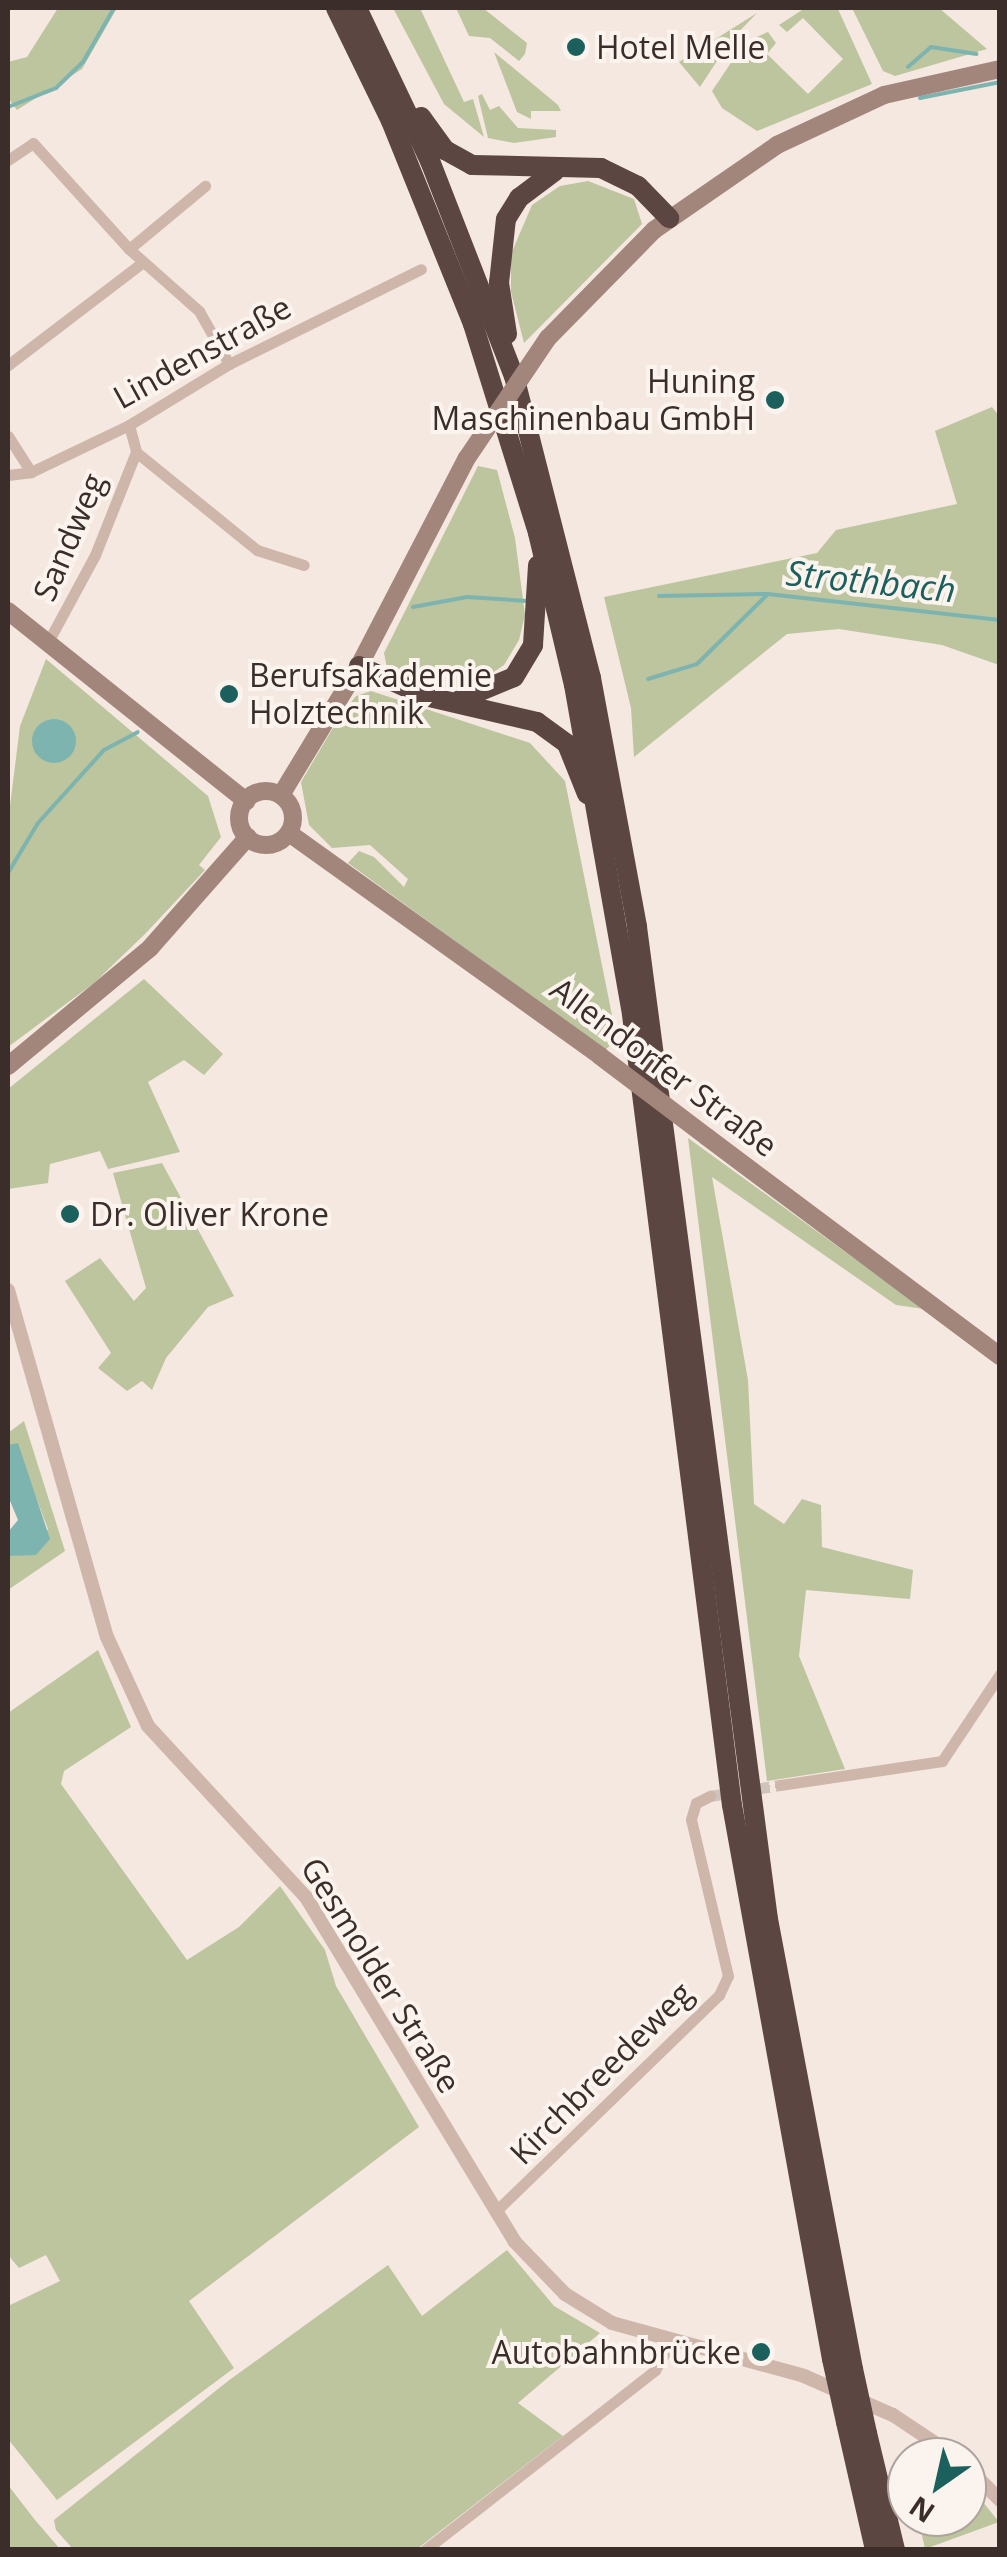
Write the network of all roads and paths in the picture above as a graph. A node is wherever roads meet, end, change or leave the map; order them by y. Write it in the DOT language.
graph roads {
  1 [pos="336,8"];
  2 [pos="358,8"];
  3 [pos="379,50"];
  4 [pos="1000,69"];
  5 [pos="8,160"];
  6 [pos="557,170"];
  7 [pos="206,186"];
  8 [pos="668,218"];
  9 [pos="129,249"];
  10 [pos="142,262"];
  11 [pos="422,270"];
  12 [pos="8,364"];
  13 [pos="229,364"];
  14 [pos="514,376"];
  15 [pos="129,425"];
  16 [pos="8,436"];
  17 [pos="136,452"];
  18 [pos="31,472"];
  19 [pos="8,475"];
  20 [pos="538,533"];
  21 [pos="304,565"];
  22 [pos="8,610"];
  23 [pos="48,642"];
  24 [pos="360,666"];
  25 [pos="454,701"];
  26 [pos="281,795"];
  27 [pos="246,801"];
  28 [pos="289,833"];
  29 [pos="248,837"];
  30 [pos="605,838"];
  31 [pos="8,1066"];
  32 [pos="8,1290"];
  33 [pos="1000,1356"];
  34 [pos="1000,1674"];
  35 [pos="780,1785"];
  36 [pos="710,1796"];
  37 [pos="495,2212"];
  38 [pos="670,2344"];
  39 [pos="926,2437"];
  40 [pos="426,2550"];
  41 [pos="874,2550"];
  42 [pos="894,2550"];
  1 -- 20 [label="highway"];
  2 -- 3 [label="highway"];
  3 -- 6 [label="highway"];
  3 -- 14 [label="highway"];
  4 -- 8 [label="main road"];
  5 -- 9 [label="street"];
  6 -- 8 [label="highway"];
  6 -- 14 [label="highway"];
  7 -- 9 [label="street"];
  8 -- 24 [label="main road, bridge"];
  9 -- 10 [label="street"];
  10 -- 12 [label="street"];
  10 -- 13 [label="street"];
  11 -- 13 [label="street, Lindenstraße"];
  13 -- 15 [label="street, Lindenstraße"];
  14 -- 42 [label="highway, bridge"];
  15 -- 17 [label="street"];
  15 -- 18 [label="street, Lindenstraße"];
  16 -- 18 [label="street"];
  17 -- 21 [label="street"];
  17 -- 23 [label="street, Sandweg"];
  18 -- 19 [label="street, Lindenstraße"];
  20 -- 25 [label="highway"];
  20 -- 30 [label="highway"];
  22 -- 23 [label="main road"];
  23 -- 27 [label="main road"];
  24 -- 25 [label="highway"];
  24 -- 26 [label="main road"];
  25 -- 30 [label="highway"];
  26 -- 27 [label="main road"];
  26 -- 28 [label="main road"];
  27 -- 29 [label="main road"];
  28 -- 29 [label="main road"];
  28 -- 33 [label="main road, Allendorfer Straße, bridge"];
  29 -- 31 [label="main road"];
  30 -- 41 [label="highway, bridge"];
  32 -- 37 [label="street, Gesmolder Straße"];
  34 -- 35 [label="street"];
  36 -- 37 [label="street, Kirchbreedeweg"];
  37 -- 38 [label="street, Gesmolder Straße"];
  38 -- 39 [label="street, Gesmolder Straße"];
  38 -- 40 [label="street"];
}
